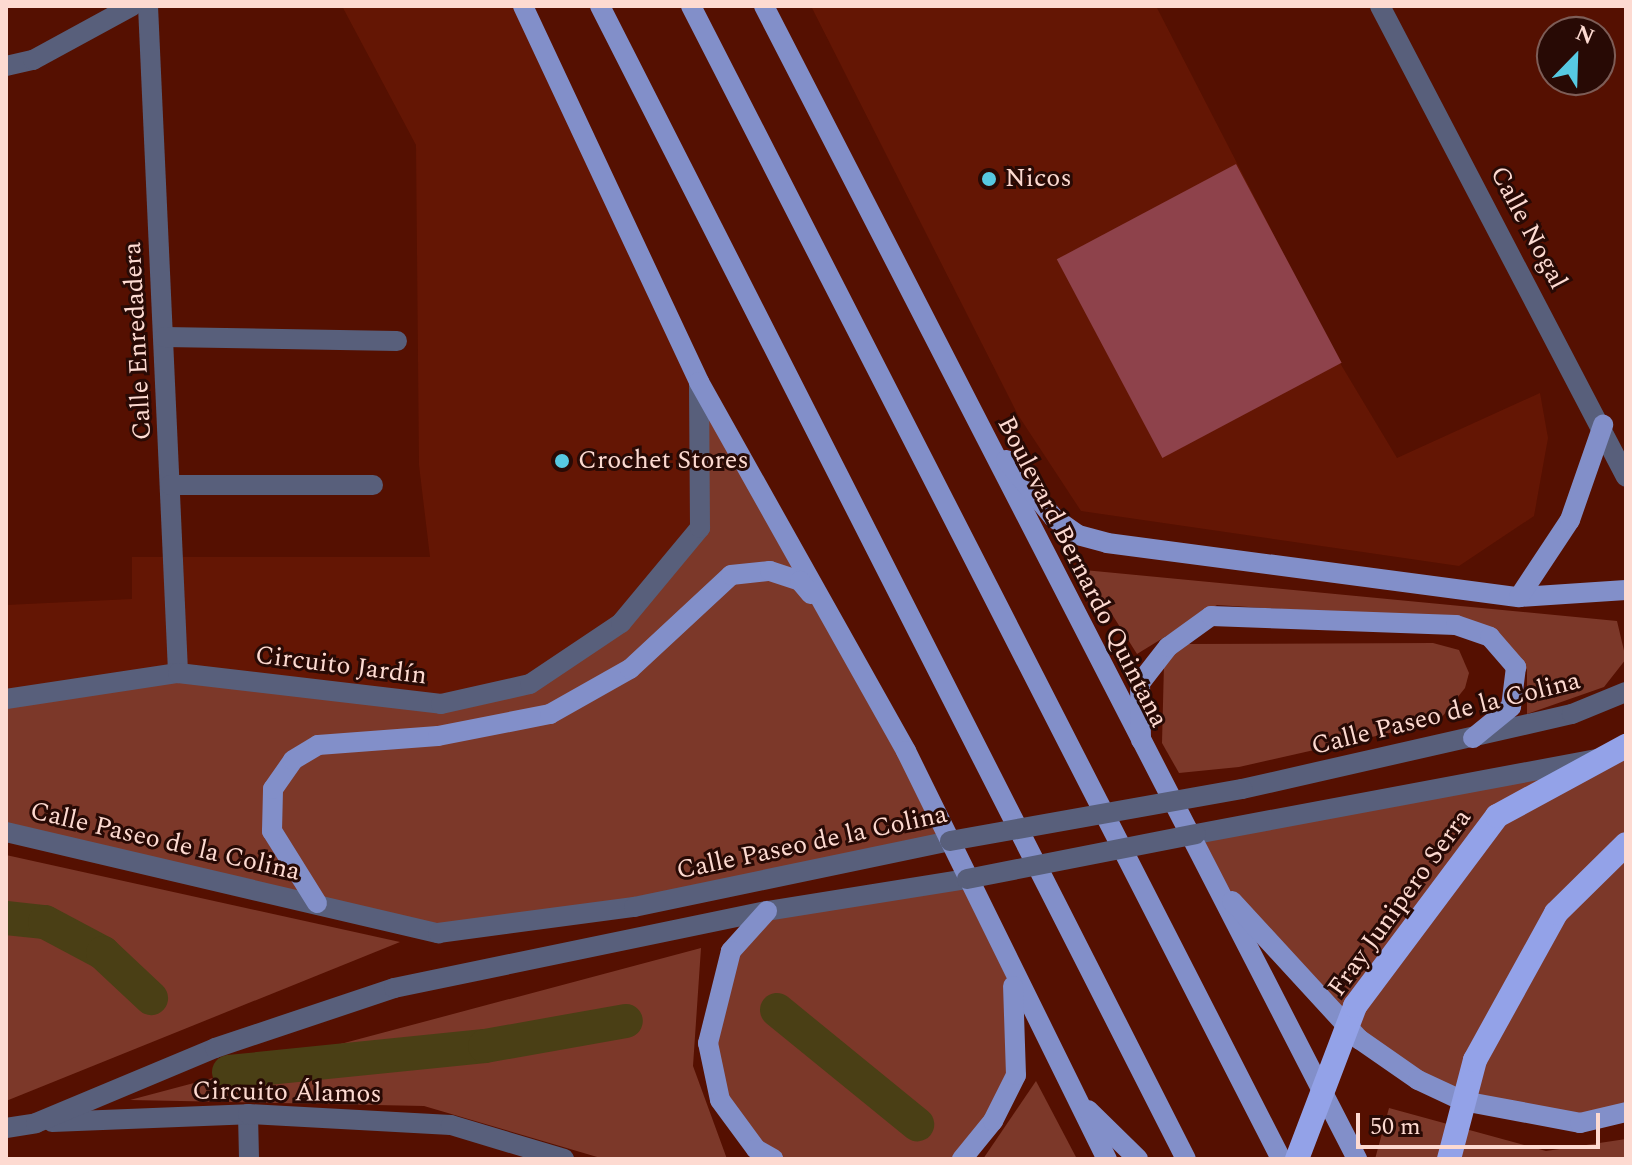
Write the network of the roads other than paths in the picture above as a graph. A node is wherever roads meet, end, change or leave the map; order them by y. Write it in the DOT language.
graph roads {
  1 [pos="132,6"];
  2 [pos="148,6"];
  3 [pos="523,6"];
  4 [pos="600,6"];
  5 [pos="691,6"];
  6 [pos="764,6"];
  7 [pos="1380,6"];
  8 [pos="6,66"];
  9 [pos="164,337"];
  10 [pos="397,341"];
  11 [pos="699,382"];
  12 [pos="1603,425"];
  13 [pos="985,436"];
  14 [pos="1626,477"];
  15 [pos="170,485"];
  16 [pos="373,485"];
  17 [pos="1626,590"];
  18 [pos="1519,597"];
  19 [pos="828,616"];
  20 [pos="178,673"];
  21 [pos="1624,690"];
  22 [pos="6,699"];
  23 [pos="1473,738"];
  24 [pos="1626,746"];
  25 [pos="1141,748"];
  26 [pos="1626,753"];
  27 [pos="6,832"];
  28 [pos="1626,844"];
  29 [pos="1210,876"];
  30 [pos="317,903"];
  31 [pos="767,911"];
  32 [pos="1008,962"];
  33 [pos="1077,1099"];
  34 [pos="1626,1112"];
  35 [pos="248,1114"];
  36 [pos="36,1123"];
  37 [pos="6,1131"];
  38 [pos="249,1159"];
  39 [pos="564,1159"];
  40 [pos="773,1159"];
  41 [pos="962,1159"];
  42 [pos="1107,1159"];
  43 [pos="1138,1159"];
  44 [pos="1186,1159"];
  45 [pos="1281,1159"];
  46 [pos="1297,1159"];
  47 [pos="1357,1159"];
  48 [pos="1449,1159"];
  1 -- 8 [label="street"];
  2 -- 9 [label="street, Calle Enredadera"];
  3 -- 11 [label="main road"];
  4 -- 44 [label="main road"];
  5 -- 45 [label="main road"];
  6 -- 13 [label="main road, Boulevard Bernardo Quintana"];
  7 -- 12 [label="street, Calle Nogal"];
  9 -- 10 [label="street"];
  9 -- 15 [label="street, Calle Enredadera"];
  11 -- 19 [label="main road"];
  11 -- 20 [label="street, Circuito Jardín"];
  12 -- 14 [label="street, Calle Nogal"];
  12 -- 18 [label="main road"];
  13 -- 18 [label="main road"];
  13 -- 25 [label="main road, Boulevard Bernardo Quintana"];
  15 -- 16 [label="street"];
  15 -- 20 [label="street, Calle Enredadera"];
  17 -- 18 [label="main road"];
  19 -- 30 [label="main road"];
  19 -- 32 [label="main road"];
  20 -- 22 [label="street, Circuito Jardín"];
  21 -- 23 [label="street, Calle Paseo de la Colina"];
  23 -- 25 [label="main road"];
  23 -- 30 [label="street, Calle Paseo de la Colina, bridge"];
  24 -- 46 [label="highway, Fray Junipero Serra, bridge"];
  25 -- 29 [label="main road, Boulevard Bernardo Quintana"];
  26 -- 31 [label="street, bridge"];
  27 -- 30 [label="street, Calle Paseo de la Colina"];
  28 -- 48 [label="highway, bridge"];
  29 -- 34 [label="main road"];
  29 -- 47 [label="main road, Boulevard Bernardo Quintana"];
  31 -- 36 [label="street"];
  31 -- 40 [label="main road"];
  32 -- 33 [label="main road"];
  32 -- 41 [label="main road"];
  33 -- 42 [label="main road"];
  33 -- 43 [label="main road"];
  35 -- 36 [label="street, Circuito Álamos"];
  35 -- 38 [label="street"];
  35 -- 39 [label="street, Circuito Álamos"];
  36 -- 37 [label="street"];
}
